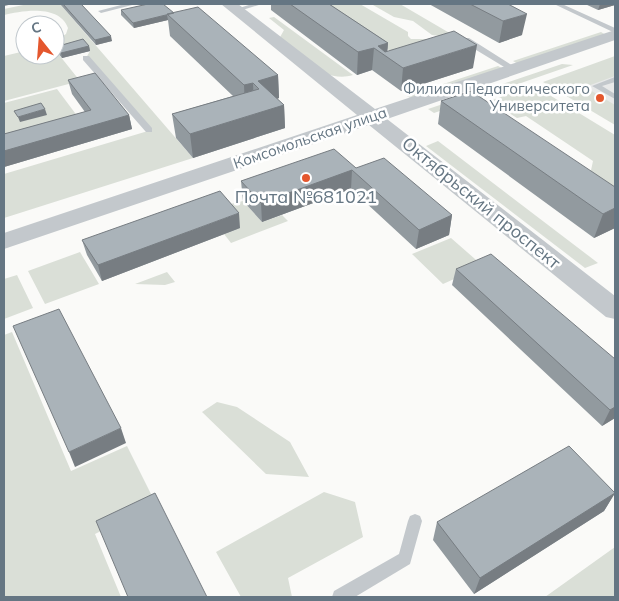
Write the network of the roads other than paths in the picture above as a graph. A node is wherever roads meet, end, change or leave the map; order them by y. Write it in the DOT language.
graph roads {
  1 [pos="133,4"];
  2 [pos="259,4"];
  3 [pos="557,4"];
  4 [pos="232,7"];
  5 [pos="101,11"];
  6 [pos="615,33"];
  7 [pos="466,40"];
  8 [pos="86,58"];
  9 [pos="514,69"];
  10 [pos="615,78"];
  11 [pos="615,97"];
  12 [pos="372,117"];
  13 [pos="149,130"];
  14 [pos="4,241"];
  15 [pos="615,310"];
  16 [pos="415,521"];
  17 [pos="340,597"];
  1 -- 5 [label="lane"];
  2 -- 4 [label="lane"];
  3 -- 6 [label="lane"];
  4 -- 12 [label="street, Октябрьский проспект"];
  6 -- 9 [label="street, Комсомольская улица"];
  7 -- 9 [label="lane"];
  8 -- 13 [label="lane"];
  9 -- 12 [label="street, Комсомольская улица"];
  10 -- 11 [label="lane"];
  12 -- 14 [label="street, Комсомольская улица"];
  12 -- 15 [label="street, Октябрьский проспект"];
  16 -- 17 [label="lane"];
}
